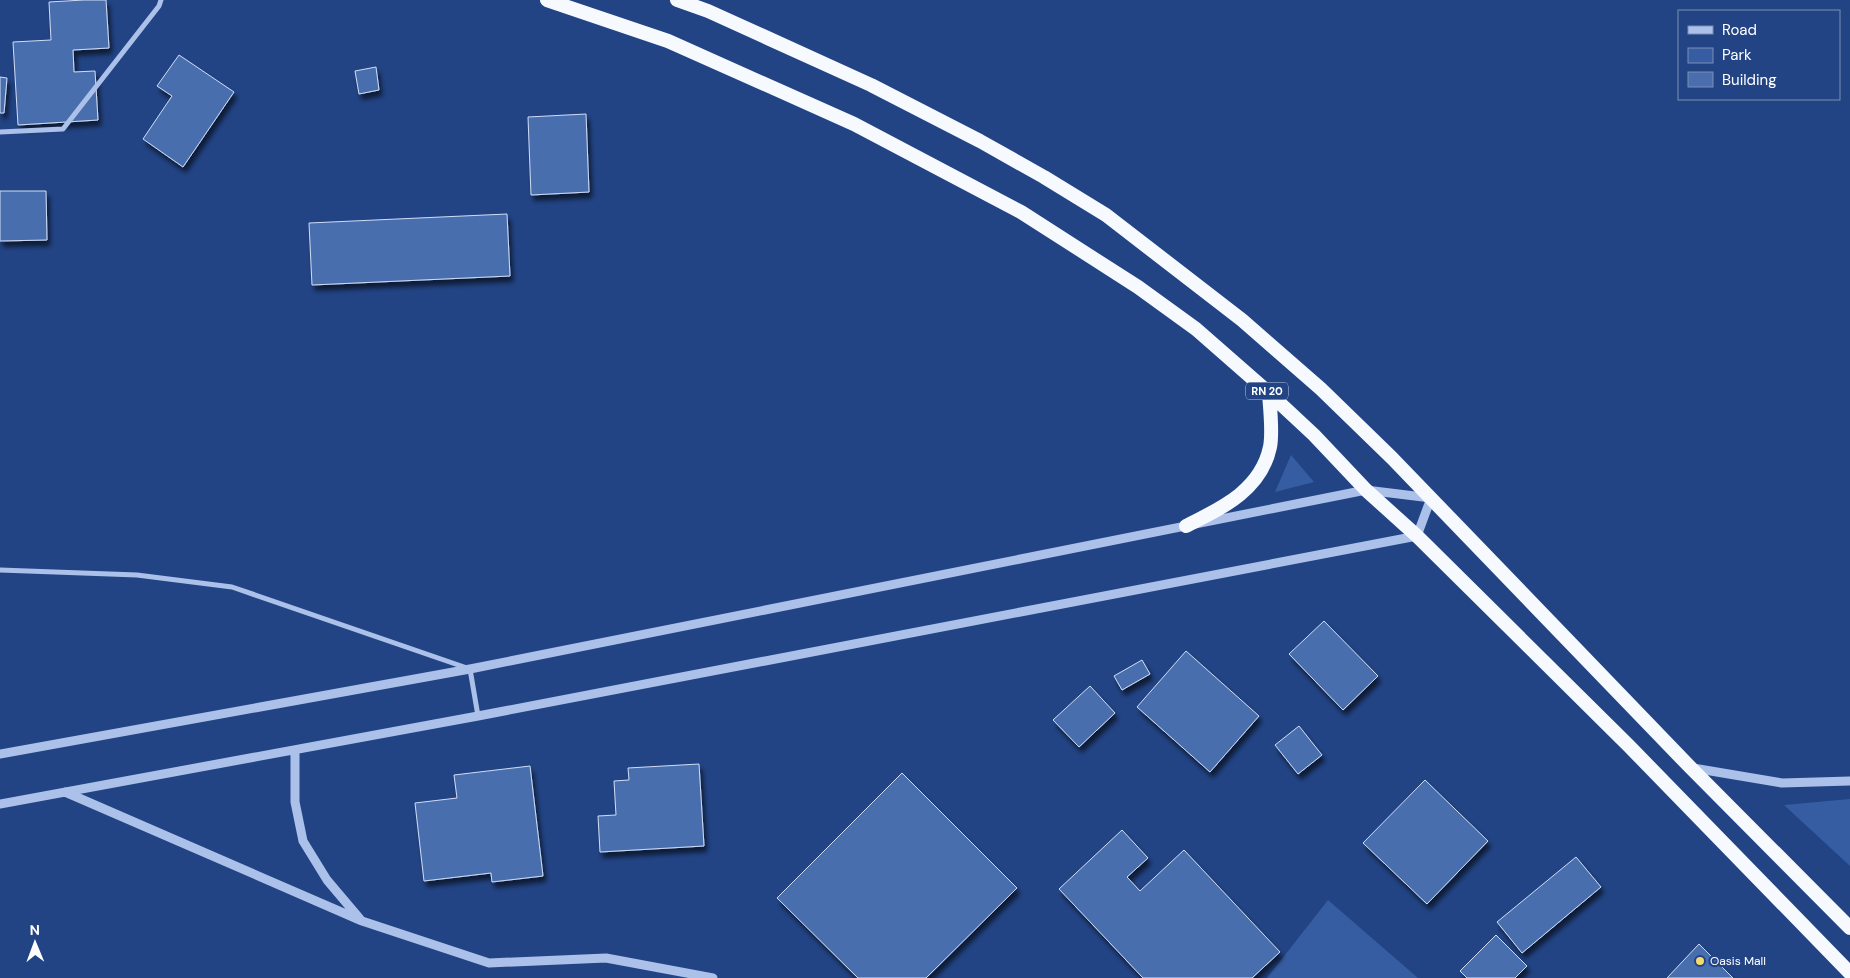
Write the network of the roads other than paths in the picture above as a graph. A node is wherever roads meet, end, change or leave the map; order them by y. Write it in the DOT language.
graph roads {
  1 [pos="161,0"];
  2 [pos="547,0"];
  3 [pos="677,0"];
  4 [pos="0,132"];
  5 [pos="1270,393"];
  6 [pos="1366,490"];
  7 [pos="1431,498"];
  8 [pos="1186,526"];
  9 [pos="1417,536"];
  10 [pos="0,570"];
  11 [pos="470,669"];
  12 [pos="478,716"];
  13 [pos="295,750"];
  14 [pos="0,754"];
  15 [pos="1690,768"];
  16 [pos="1850,781"];
  17 [pos="65,792"];
  18 [pos="0,804"];
  19 [pos="362,921"];
  20 [pos="1849,925"];
  21 [pos="1850,973"];
  22 [pos="713,978"];
  1 -- 4 [label="street"];
  2 -- 5 [label="highway, RN 20"];
  3 -- 7 [label="highway, RN 20"];
  5 -- 6 [label="highway, RN 20"];
  5 -- 8 [label="highway"];
  6 -- 7 [label="street"];
  6 -- 8 [label="street"];
  6 -- 9 [label="highway, RN 20"];
  7 -- 9 [label="street"];
  7 -- 15 [label="highway, RN 20"];
  8 -- 11 [label="street"];
  9 -- 12 [label="street"];
  9 -- 21 [label="highway, RN 20"];
  10 -- 11 [label="street"];
  11 -- 12 [label="street"];
  11 -- 14 [label="street"];
  12 -- 13 [label="street"];
  13 -- 17 [label="street"];
  13 -- 19 [label="street"];
  15 -- 16 [label="street"];
  15 -- 20 [label="highway, RN 20"];
  17 -- 18 [label="street"];
  17 -- 19 [label="street"];
  19 -- 22 [label="street"];
}
